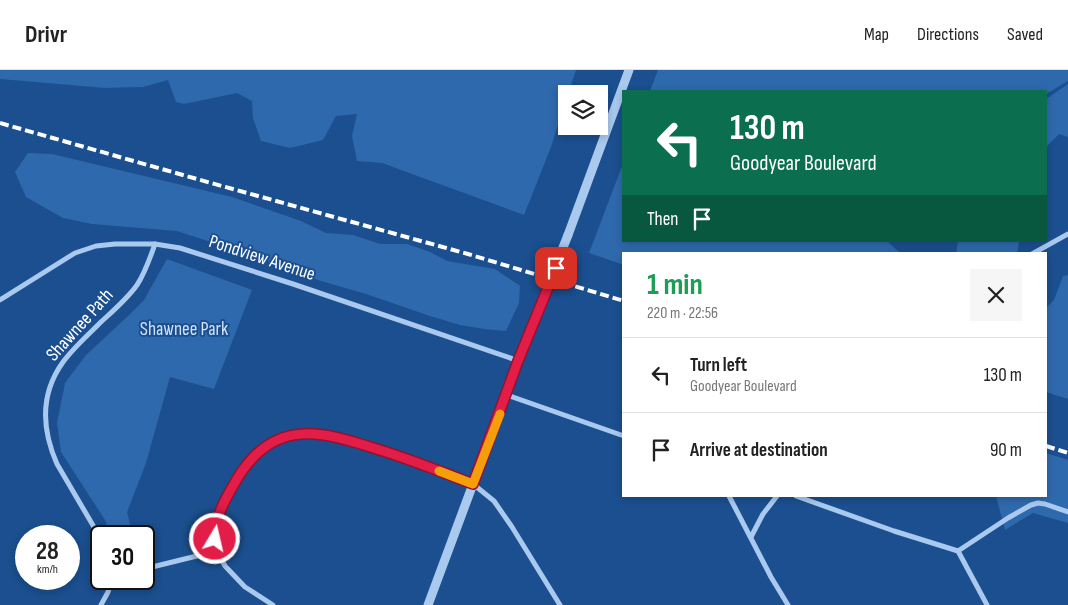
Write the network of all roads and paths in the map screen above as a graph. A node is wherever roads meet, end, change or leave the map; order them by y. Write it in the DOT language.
graph roads {
  1 [pos="629,70"];
  2 [pos="1068,234"];
  3 [pos="155,244"];
  4 [pos="1036,252"];
  5 [pos="0,300"];
  6 [pos="518,361"];
  7 [pos="507,394"];
  8 [pos="622,435"];
  9 [pos="473,484"];
  10 [pos="730,497"];
  11 [pos="776,497"];
  12 [pos="799,497"];
  13 [pos="1068,512"];
  14 [pos="93,525"];
  15 [pos="751,537"];
  16 [pos="216,551"];
  17 [pos="958,551"];
  18 [pos="155,566"];
  19 [pos="109,590"];
  20 [pos="101,605"];
  21 [pos="273,605"];
  22 [pos="428,605"];
  23 [pos="560,605"];
  24 [pos="788,605"];
  25 [pos="987,605"];
  1 -- 6 [label="street, bridge"];
  2 -- 4 [label="street"];
  3 -- 5 [label="street, Pondview Avenue"];
  3 -- 6 [label="street, Pondview Avenue"];
  3 -- 14 [label="street, Shawnee Path"];
  6 -- 7 [label="street"];
  7 -- 8 [label="street"];
  7 -- 9 [label="street"];
  9 -- 16 [label="street"];
  9 -- 22 [label="street"];
  9 -- 23 [label="street"];
  10 -- 15 [label="street"];
  11 -- 15 [label="street"];
  12 -- 17 [label="street"];
  13 -- 17 [label="street"];
  15 -- 24 [label="street"];
  16 -- 18 [label="street"];
  16 -- 21 [label="street"];
  17 -- 25 [label="street"];
  19 -- 20 [label="street"];
}
